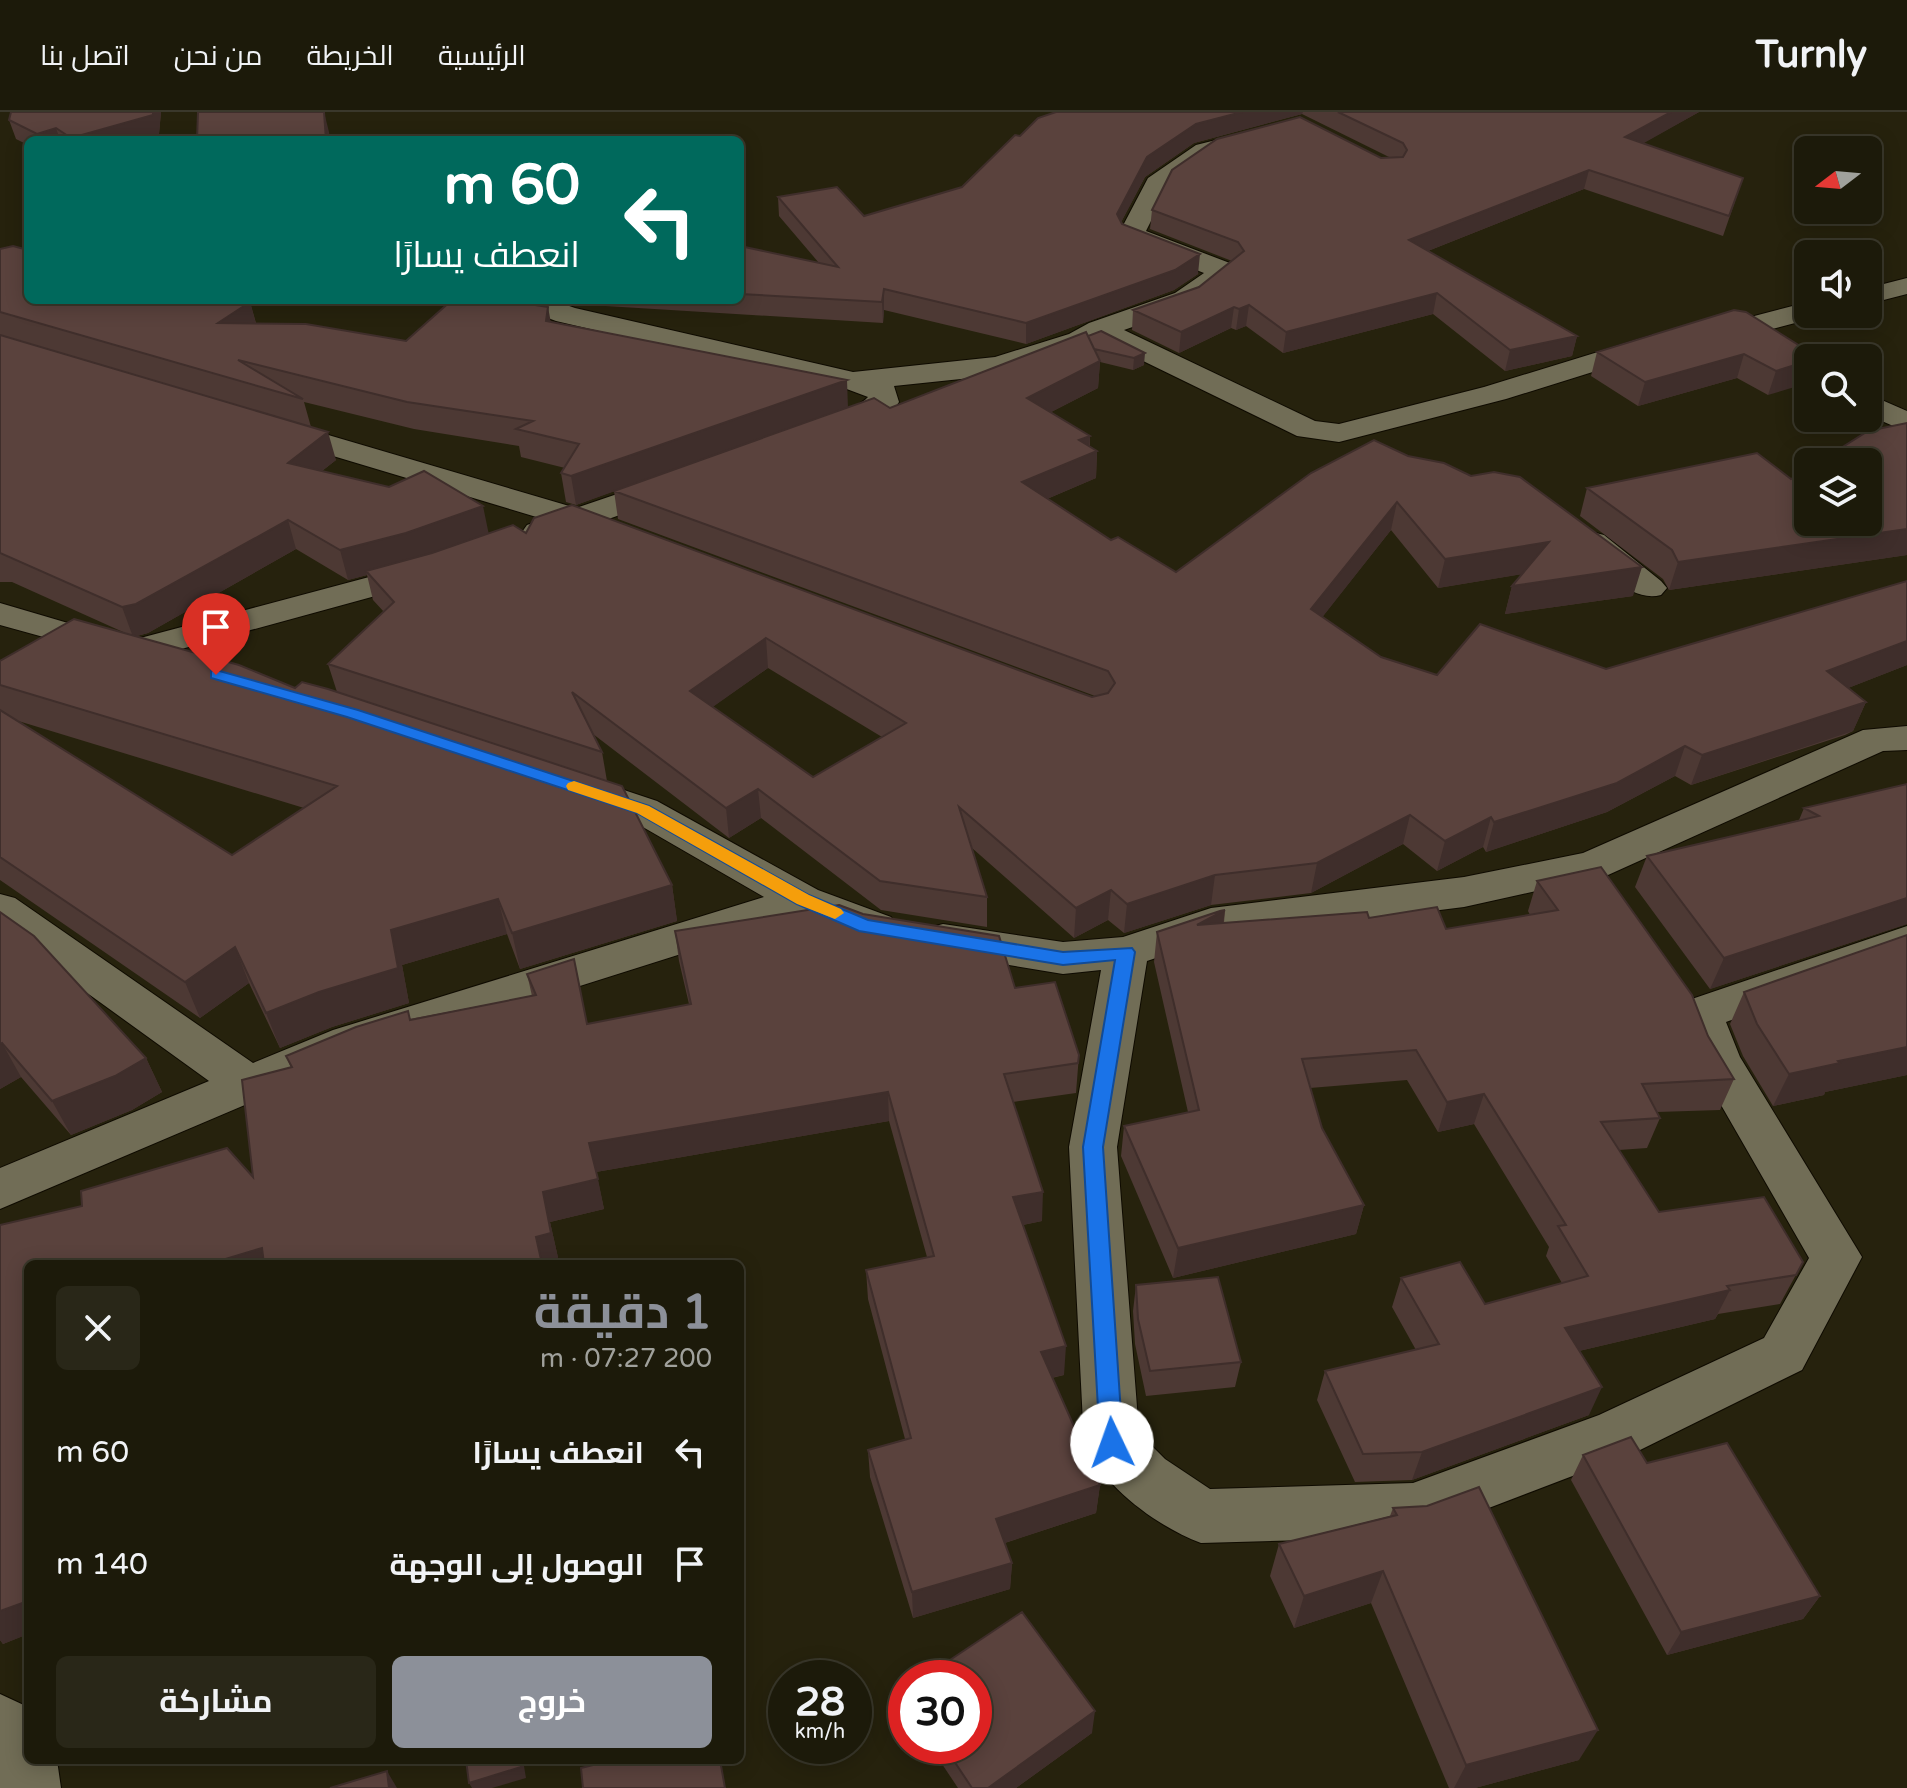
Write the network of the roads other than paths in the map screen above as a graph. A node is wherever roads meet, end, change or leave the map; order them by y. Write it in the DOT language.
graph roads {
  1 [pos="1246,139"];
  2 [pos="1907,286"];
  3 [pos="1882,292"];
  4 [pos="537,304"];
  5 [pos="1794,314"];
  6 [pos="1099,329"];
  7 [pos="1682,335"];
  8 [pos="1784,349"];
  9 [pos="853,381"];
  10 [pos="1882,410"];
  11 [pos="243,419"];
  12 [pos="1907,423"];
  13 [pos="1339,433"];
  14 [pos="802,440"];
  15 [pos="1372,454"];
  16 [pos="704,474"];
  17 [pos="578,519"];
  18 [pos="1561,520"];
  19 [pos="622,535"];
  20 [pos="509,543"];
  21 [pos="454,562"];
  22 [pos="1649,588"];
  23 [pos="0,614"];
  24 [pos="134,651"];
  25 [pos="207,672"];
  26 [pos="1907,738"];
  27 [pos="542,776"];
  28 [pos="1593,865"];
  29 [pos="803,900"];
  30 [pos="1620,902"];
  31 [pos="0,909"];
  32 [pos="1907,941"];
  33 [pos="1126,952"];
  34 [pos="248,1084"];
  35 [pos="0,1189"];
  1 -- 6 [label="street"];
  2 -- 3 [label="street"];
  4 -- 9 [label="street"];
  5 -- 8 [label="street"];
  6 -- 9 [label="street"];
  6 -- 13 [label="street"];
  7 -- 13 [label="street"];
  9 -- 14 [label="street"];
  10 -- 12 [label="street"];
  11 -- 17 [label="street"];
  13 -- 15 [label="street"];
  16 -- 17 [label="street"];
  17 -- 19 [label="street"];
  17 -- 20 [label="street"];
  18 -- 22 [label="street"];
  21 -- 24 [label="street"];
  23 -- 24 [label="street"];
  24 -- 25 [label="street"];
  26 -- 28 [label="street"];
  27 -- 29 [label="street"];
  28 -- 30 [label="street"];
  28 -- 33 [label="street"];
  29 -- 33 [label="street"];
  29 -- 34 [label="street"];
  31 -- 34 [label="street"];
  32 -- 33 [label="street"];
  34 -- 35 [label="street"];
}
